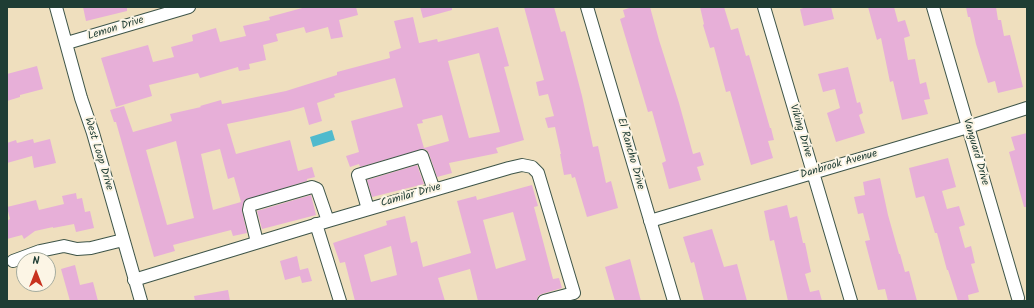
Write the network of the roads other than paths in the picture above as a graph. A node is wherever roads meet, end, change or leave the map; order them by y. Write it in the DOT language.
graph roads {
  1 [pos="56,7"];
  2 [pos="189,7"];
  3 [pos="587,7"];
  4 [pos="764,7"];
  5 [pos="933,7"];
  6 [pos="67,43"];
  7 [pos="1027,108"];
  8 [pos="968,127"];
  9 [pos="813,172"];
  10 [pos="434,190"];
  11 [pos="368,209"];
  12 [pos="650,220"];
  13 [pos="322,222"];
  14 [pos="123,240"];
  15 [pos="257,242"];
  16 [pos="13,261"];
  17 [pos="134,280"];
  18 [pos="1018,298"];
  19 [pos="141,301"];
  20 [pos="340,301"];
  21 [pos="544,301"];
  22 [pos="674,301"];
  23 [pos="851,301"];
  1 -- 6 [label="street, West Loop Drive"];
  2 -- 6 [label="street, Lemon Drive"];
  3 -- 12 [label="street, El Rancho Drive"];
  4 -- 9 [label="street, Viking Drive"];
  5 -- 8 [label="street, Vanguard Drive"];
  6 -- 14 [label="street, West Loop Drive"];
  7 -- 8 [label="street, Danbrook Avenue"];
  8 -- 9 [label="street, Danbrook Avenue"];
  8 -- 18 [label="street, Vanguard Drive"];
  9 -- 12 [label="street, Danbrook Avenue"];
  9 -- 23 [label="street, Viking Drive"];
  10 -- 11 [label="street, Camilar Drive"];
  10 -- 11 [label="street"];
  10 -- 21 [label="street, Camilar Drive"];
  11 -- 13 [label="street, Camilar Drive"];
  12 -- 22 [label="street, El Rancho Drive"];
  13 -- 15 [label="street, Camilar Drive"];
  13 -- 15 [label="street"];
  13 -- 20 [label="street"];
  14 -- 16 [label="street"];
  14 -- 17 [label="street, West Loop Drive"];
  15 -- 17 [label="street, Camilar Drive"];
  17 -- 19 [label="street, West Loop Drive"];
}
